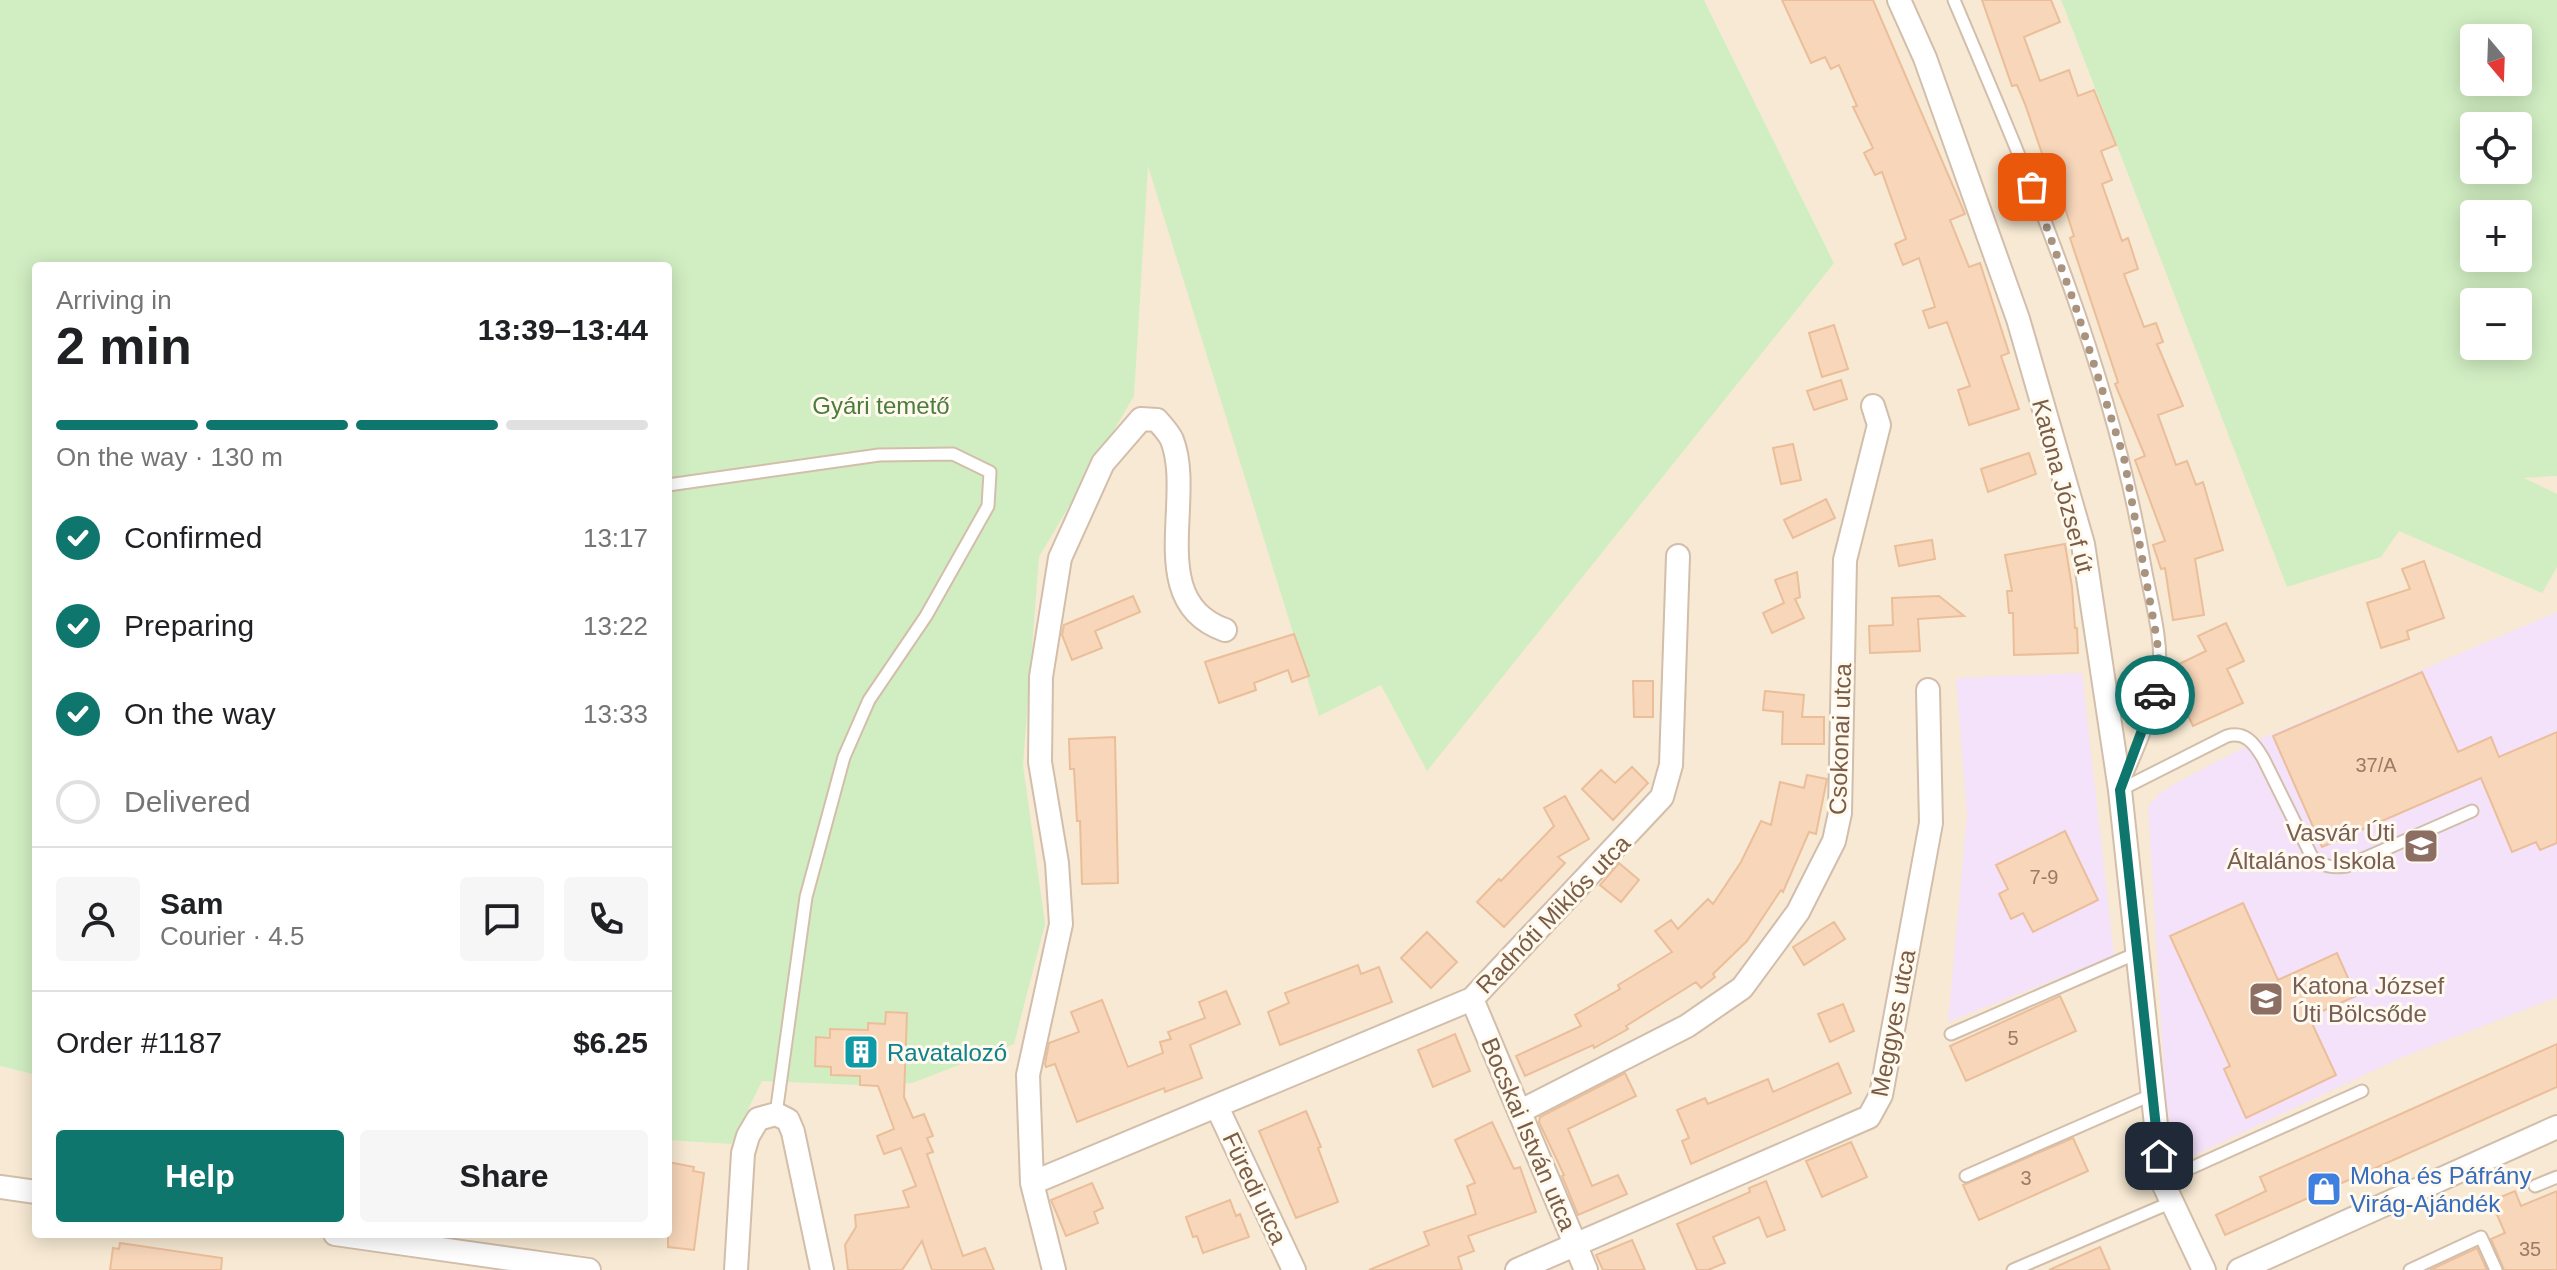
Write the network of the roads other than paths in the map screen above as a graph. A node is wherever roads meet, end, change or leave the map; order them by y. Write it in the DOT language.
graph roads {
  1 [pos="1899,0"];
  2 [pos="1954,0"];
  3 [pos="1873,406"];
  4 [pos="672,484"];
  5 [pos="1678,556"];
  6 [pos="1225,630"];
  7 [pos="1928,690"];
  8 [pos="2120,790"];
  9 [pos="2472,811"];
  10 [pos="2137,953"];
  11 [pos="1472,999"];
  12 [pos="1951,1034"];
  13 [pos="2362,1091"];
  14 [pos="2151,1095"];
  15 [pos="1217,1107"];
  16 [pos="1521,1111"];
  17 [pos="776,1114"];
  18 [pos="2557,1127"];
  19 [pos="1966,1176"];
  20 [pos="2557,1177"];
  21 [pos="2162,1181"];
  22 [pos="1032,1183"];
  23 [pos="2535,1186"];
  24 [pos="0,1187"];
  25 [pos="32,1191"];
  26 [pos="2172,1202"];
  27 [pos="363,1238"];
  28 [pos="1576,1245"];
  29 [pos="589,1270"];
  30 [pos="736,1270"];
  31 [pos="822,1270"];
  32 [pos="1054,1270"];
  33 [pos="1294,1270"];
  34 [pos="1517,1270"];
  35 [pos="1586,1270"];
  36 [pos="2013,1270"];
  37 [pos="2204,1270"];
  38 [pos="2239,1270"];
  39 [pos="2410,1270"];
  40 [pos="2496,1270"];
  1 -- 8 [label="street, Katona József út"];
  2 -- 8 [label="lane"];
  3 -- 16 [label="street, Csokonai utca"];
  4 -- 17 [label="lane"];
  5 -- 11 [label="street, Radnóti Miklós utca"];
  6 -- 22 [label="street"];
  7 -- 28 [label="street, Meggyes utca"];
  8 -- 9 [label="lane"];
  8 -- 10 [label="street, Katona József út"];
  10 -- 12 [label="lane"];
  10 -- 14 [label="street, Katona József út"];
  11 -- 15 [label="street, Radnóti Miklós utca"];
  11 -- 16 [label="street, Bocskai István utca"];
  13 -- 21 [label="lane"];
  14 -- 19 [label="lane"];
  14 -- 21 [label="street, Katona József út"];
  15 -- 22 [label="street, Radnóti Miklós utca"];
  15 -- 33 [label="street, Füredi utca"];
  16 -- 28 [label="street, Bocskai István utca"];
  17 -- 30 [label="street"];
  17 -- 31 [label="street"];
  18 -- 38 [label="street"];
  20 -- 23 [label="lane"];
  21 -- 26 [label="street, Katona József út"];
  22 -- 32 [label="street"];
  24 -- 25 [label="street"];
  26 -- 36 [label="lane"];
  26 -- 37 [label="street, Katona József út"];
  27 -- 29 [label="street"];
  28 -- 34 [label="street, Meggyes utca"];
  28 -- 35 [label="street, Bocskai István utca"];
  39 -- 40 [label="lane"];
}
